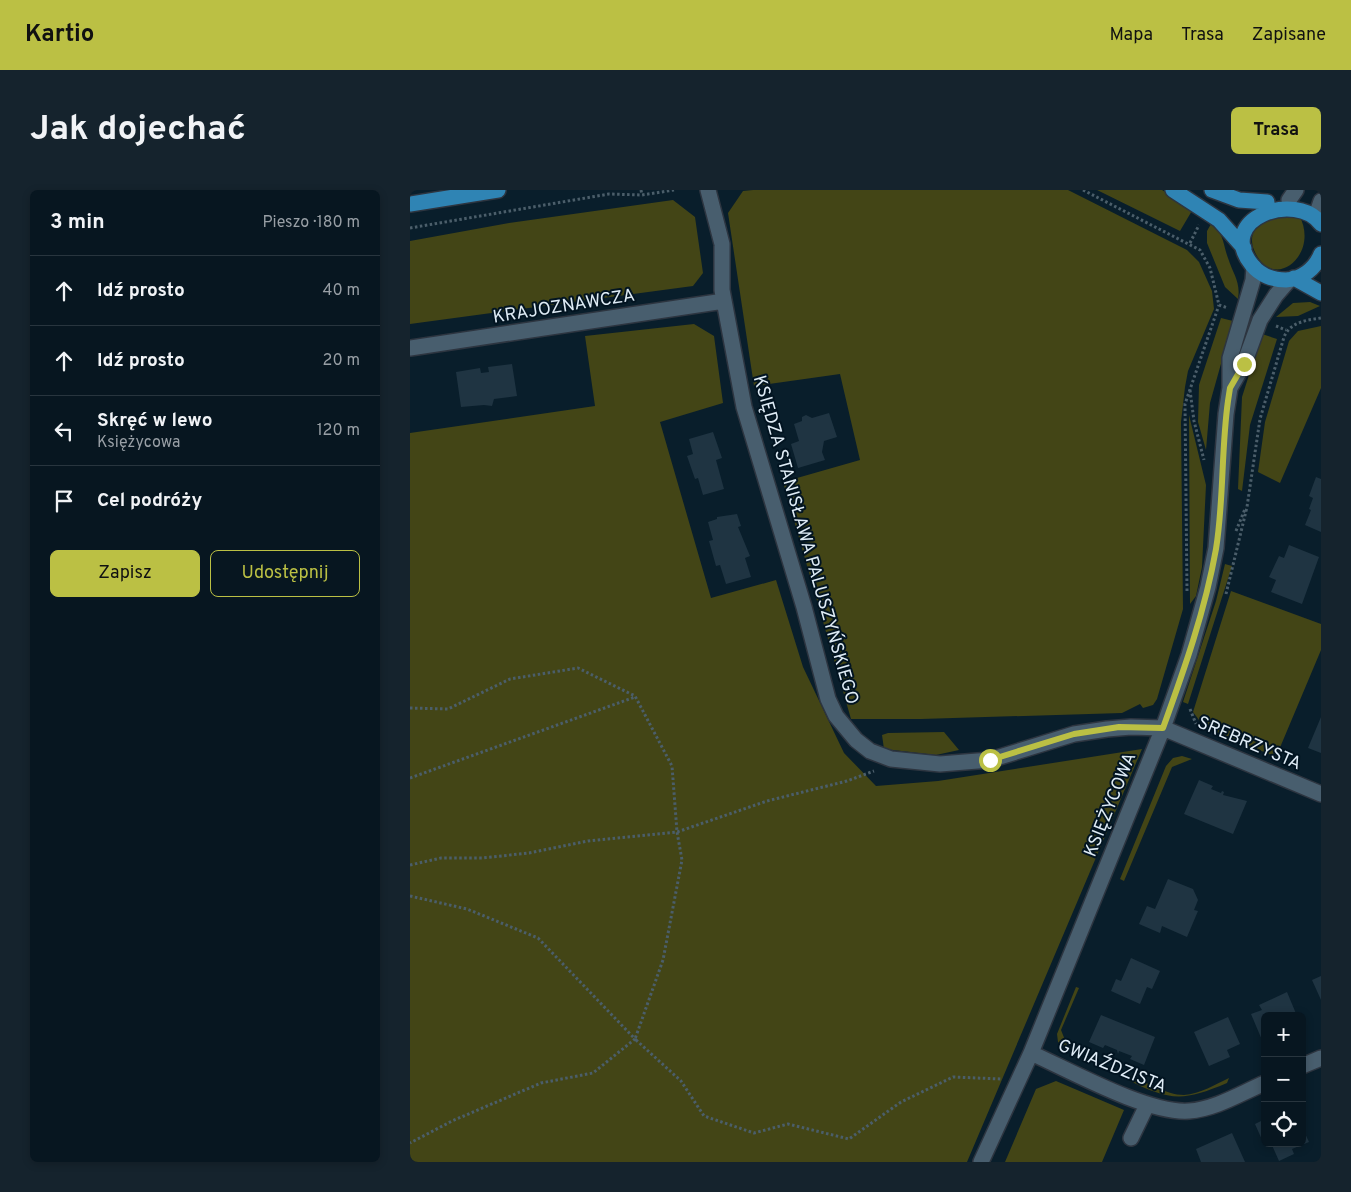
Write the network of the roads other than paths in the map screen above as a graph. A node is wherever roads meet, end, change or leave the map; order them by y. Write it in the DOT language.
graph roads {
  1 [pos="498,190"];
  2 [pos="708,190"];
  3 [pos="1173,190"];
  4 [pos="1212,190"];
  5 [pos="1292,195"];
  6 [pos="1321,201"];
  7 [pos="1267,202"];
  8 [pos="410,204"];
  9 [pos="1319,220"];
  10 [pos="1244,248"];
  11 [pos="1321,254"];
  12 [pos="1254,267"];
  13 [pos="1292,279"];
  14 [pos="1321,293"];
  15 [pos="724,301"];
  16 [pos="410,348"];
  17 [pos="1230,388"];
  18 [pos="1163,728"];
  19 [pos="1321,794"];
  20 [pos="1031,1053"];
  21 [pos="1321,1058"];
  22 [pos="1306,1064"];
  23 [pos="1261,1085"];
  24 [pos="1147,1105"];
  25 [pos="1131,1138"];
  26 [pos="981,1162"];
  1 -- 8 [label="main road"];
  2 -- 15 [label="street, KSIĘDZA STANISŁAWA PALUSZYŃSKIEGO"];
  3 -- 10 [label="main road"];
  4 -- 7 [label="main road"];
  5 -- 7 [label="main road"];
  5 -- 9 [label="main road"];
  6 -- 9 [label="street"];
  7 -- 10 [label="main road"];
  10 -- 12 [label="main road"];
  11 -- 13 [label="main road"];
  12 -- 13 [label="main road"];
  12 -- 17 [label="street, KSIĘŻYCOWA"];
  13 -- 14 [label="main road"];
  13 -- 17 [label="street, KSIĘŻYCOWA"];
  15 -- 16 [label="street, KRAJOZNAWCZA"];
  15 -- 18 [label="street, KSIĘDZA STANISŁAWA PALUSZYŃSKIEGO"];
  17 -- 18 [label="street, KSIĘŻYCOWA"];
  18 -- 19 [label="street, SREBRZYSTA"];
  18 -- 20 [label="street, KSIĘŻYCOWA"];
  20 -- 24 [label="street, GWIAŹDZISTA"];
  20 -- 26 [label="street, KSIĘŻYCOWA"];
  21 -- 22 [label="street"];
  23 -- 24 [label="street, GWIAŹDZISTA"];
  24 -- 25 [label="street"];
}
